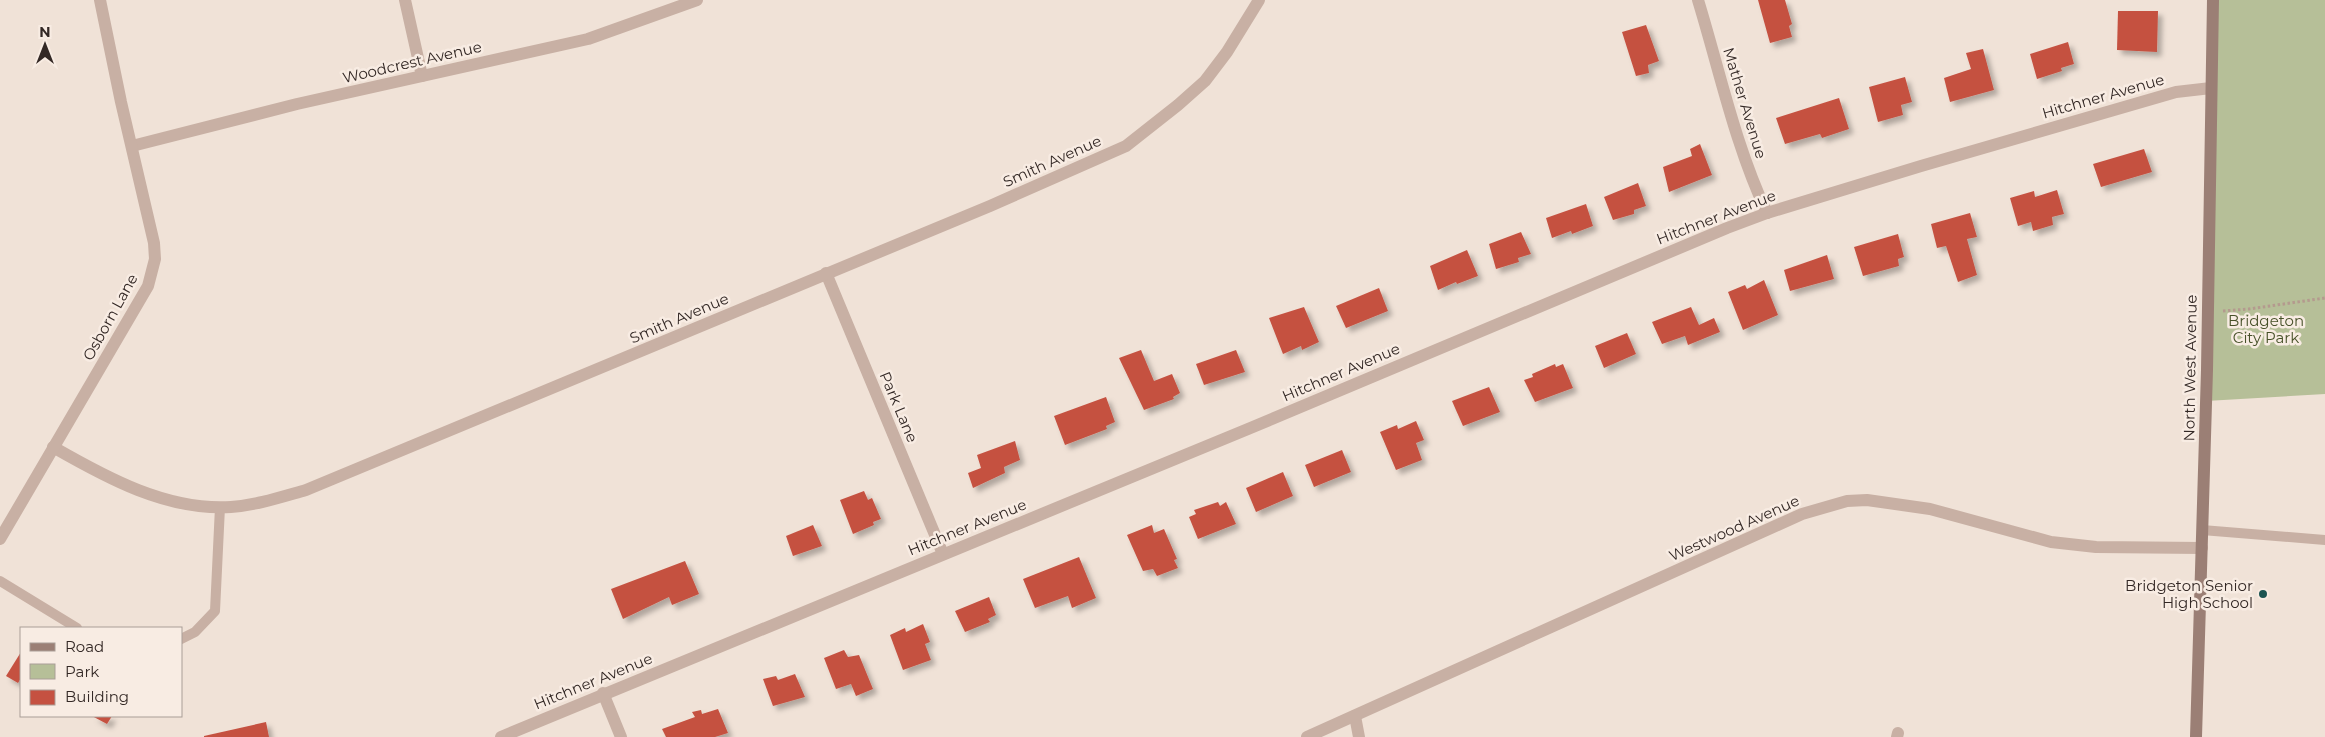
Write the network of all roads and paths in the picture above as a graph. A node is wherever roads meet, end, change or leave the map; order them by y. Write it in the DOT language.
graph roads {
  1 [pos="100,0"];
  2 [pos="405,0"];
  3 [pos="696,0"];
  4 [pos="1258,0"];
  5 [pos="1698,0"];
  6 [pos="2213,0"];
  7 [pos="422,76"];
  8 [pos="2211,88"];
  9 [pos="132,146"];
  10 [pos="1767,213"];
  11 [pos="826,273"];
  12 [pos="2325,298"];
  13 [pos="2208,312"];
  14 [pos="53,447"];
  15 [pos="220,507"];
  16 [pos="2202,530"];
  17 [pos="0,539"];
  18 [pos="2325,540"];
  19 [pos="2202,548"];
  20 [pos="943,554"];
  21 [pos="0,581"];
  22 [pos="75,627"];
  23 [pos="182,638"];
  24 [pos="603,694"];
  25 [pos="1355,716"];
  26 [pos="501,737"];
  27 [pos="621,737"];
  28 [pos="1307,737"];
  29 [pos="1359,737"];
  30 [pos="2196,737"];
  1 -- 9 [label="street, Osborn Lane"];
  2 -- 7 [label="street"];
  3 -- 7 [label="street, Woodcrest Avenue"];
  4 -- 11 [label="street, Smith Avenue"];
  5 -- 10 [label="street, Mather Avenue"];
  6 -- 8 [label="main road, North West Avenue"];
  7 -- 9 [label="street, Woodcrest Avenue"];
  8 -- 10 [label="street, Hitchner Avenue"];
  8 -- 13 [label="main road, North West Avenue"];
  9 -- 14 [label="street, Osborn Lane"];
  10 -- 20 [label="street, Hitchner Avenue"];
  11 -- 15 [label="street, Smith Avenue"];
  11 -- 20 [label="street, Park Lane"];
  12 -- 13 [label="path"];
  13 -- 16 [label="main road, North West Avenue"];
  14 -- 15 [label="street, Smith Avenue"];
  14 -- 17 [label="street, Osborn Lane"];
  15 -- 23 [label="lane"];
  16 -- 18 [label="lane"];
  16 -- 19 [label="main road, North West Avenue"];
  19 -- 25 [label="street, Westwood Avenue"];
  19 -- 30 [label="main road, North West Avenue"];
  20 -- 24 [label="street, Hitchner Avenue"];
  21 -- 22 [label="lane"];
  24 -- 26 [label="street, Hitchner Avenue"];
  24 -- 27 [label="street"];
  25 -- 28 [label="street, Westwood Avenue"];
  25 -- 29 [label="street"];
}
